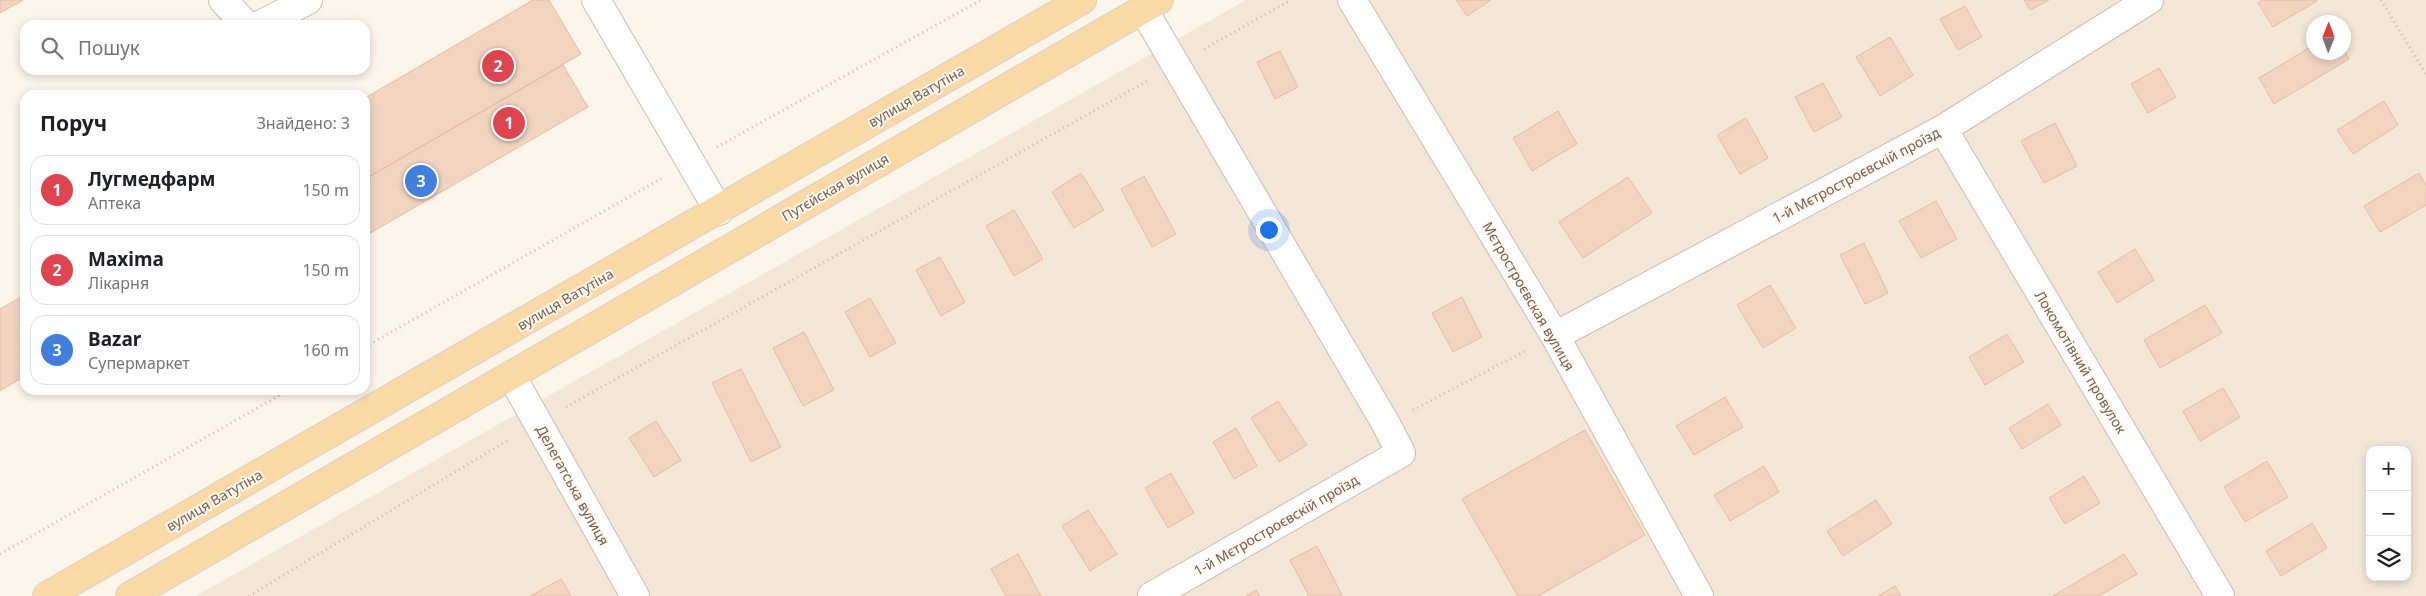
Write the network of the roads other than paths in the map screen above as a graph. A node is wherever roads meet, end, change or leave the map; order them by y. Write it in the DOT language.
graph roads {
  1 [pos="223,0"];
  2 [pos="308,0"];
  3 [pos="596,0"];
  4 [pos="1082,0"];
  5 [pos="1352,0"];
  6 [pos="2149,0"];
  7 [pos="1151,4"];
  8 [pos="241,20"];
  9 [pos="270,20"];
  10 [pos="1943,129"];
  11 [pos="719,210"];
  12 [pos="1555,336"];
  13 [pos="511,375"];
  14 [pos="1160,594"];
  15 [pos="47,596"];
  16 [pos="130,596"];
  17 [pos="635,596"];
  18 [pos="1698,596"];
  19 [pos="2220,596"];
  1 -- 8 [label="street"];
  2 -- 9 [label="street"];
  3 -- 11 [label="street"];
  4 -- 11 [label="main road, вулиця Ватутіна"];
  5 -- 12 [label="street, Мєтростроєвская вулиця"];
  6 -- 10 [label="street, 1-й Мєтростроєвскій проїзд"];
  7 -- 13 [label="main road, Путєйская вулиця"];
  7 -- 14 [label="street, 1-й Мєтростроєвскій проїзд"];
  10 -- 12 [label="street, 1-й Мєтростроєвскій проїзд"];
  10 -- 19 [label="street, Локомотівний провулок"];
  11 -- 15 [label="main road, вулиця Ватутіна"];
  12 -- 18 [label="street, Мєтростроєвская вулиця"];
  13 -- 16 [label="main road"];
  13 -- 17 [label="street, Делегатська вулиця"];
}
